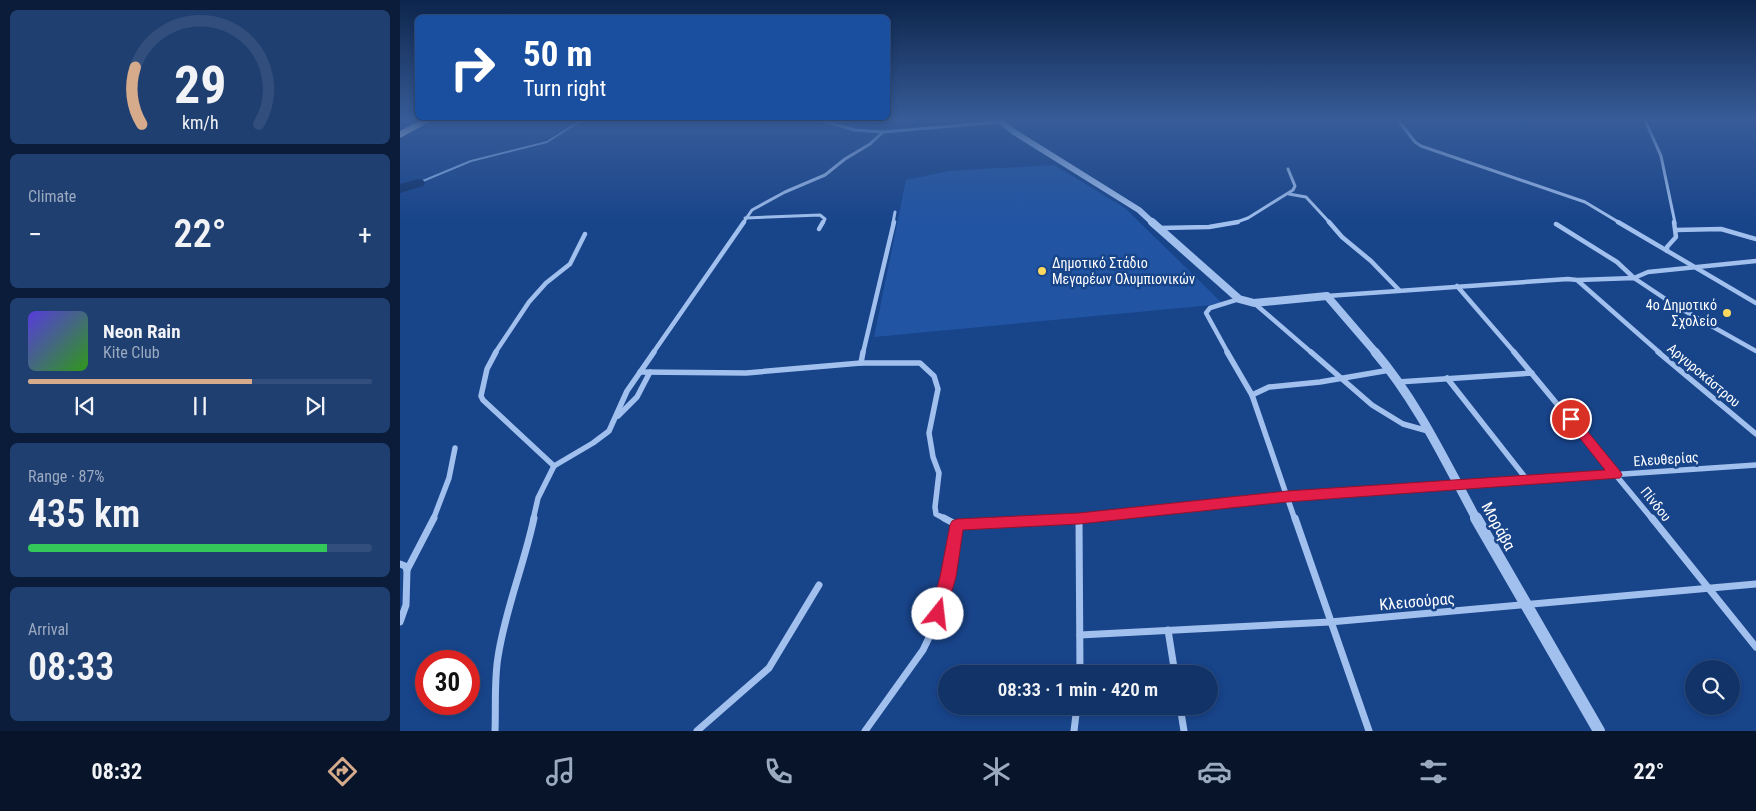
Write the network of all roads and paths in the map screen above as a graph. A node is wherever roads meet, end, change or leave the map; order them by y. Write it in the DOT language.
graph roads {
  1 [pos="853,154"];
  2 [pos="1053,154"];
  3 [pos="1445,154"];
  4 [pos="1659,154"];
  5 [pos="1288,169"];
  6 [pos="1288,194"];
  7 [pos="895,212"];
  8 [pos="745,218"];
  9 [pos="1556,224"];
  10 [pos="1160,228"];
  11 [pos="819,229"];
  12 [pos="1676,230"];
  13 [pos="585,234"];
  14 [pos="1756,239"];
  15 [pos="1667,252"];
  16 [pos="1756,262"];
  17 [pos="1698,269"];
  18 [pos="1634,278"];
  19 [pos="1577,280"];
  20 [pos="1457,286"];
  21 [pos="1399,290"];
  22 [pos="1327,296"];
  23 [pos="1239,299"];
  24 [pos="1254,303"];
  25 [pos="1756,303"];
  26 [pos="1756,352"];
  27 [pos="860,363"];
  28 [pos="1390,370"];
  29 [pos="640,372"];
  30 [pos="650,372"];
  31 [pos="1532,373"];
  32 [pos="1340,378"];
  33 [pos="1447,378"];
  34 [pos="1398,382"];
  35 [pos="1252,396"];
  36 [pos="616,418"];
  37 [pos="1428,431"];
  38 [pos="1756,434"];
  39 [pos="455,448"];
  40 [pos="1756,465"];
  41 [pos="554,466"];
  42 [pos="1616,475"];
  43 [pos="1528,481"];
  44 [pos="1457,484"];
  45 [pos="1287,497"];
  46 [pos="1079,518"];
  47 [pos="957,525"];
  48 [pos="400,564"];
  49 [pos="407,570"];
  50 [pos="819,584"];
  51 [pos="1756,584"];
  52 [pos="1707,588"];
  53 [pos="1524,604"];
  54 [pos="400,622"];
  55 [pos="1330,622"];
  56 [pos="1168,630"];
  57 [pos="1080,635"];
  58 [pos="1756,647"];
  59 [pos="1080,665"];
  60 [pos="1174,665"];
  61 [pos="1076,715"];
  62 [pos="1181,715"];
  63 [pos="495,731"];
  64 [pos="697,731"];
  65 [pos="865,731"];
  66 [pos="1074,731"];
  67 [pos="1184,731"];
  68 [pos="1369,731"];
  69 [pos="1599,731"];
  1 -- 8 [label="street"];
  2 -- 10 [label="street"];
  3 -- 15 [label="street"];
  4 -- 12 [label="street"];
  5 -- 6 [label="street"];
  6 -- 10 [label="street"];
  6 -- 21 [label="street"];
  7 -- 27 [label="street"];
  8 -- 11 [label="street"];
  8 -- 29 [label="street"];
  9 -- 18 [label="street"];
  10 -- 23 [label="street"];
  12 -- 14 [label="street"];
  12 -- 15 [label="street"];
  13 -- 41 [label="street"];
  15 -- 17 [label="street"];
  16 -- 17 [label="street"];
  17 -- 18 [label="street"];
  17 -- 25 [label="street"];
  18 -- 19 [label="street"];
  18 -- 26 [label="street"];
  19 -- 20 [label="street"];
  19 -- 38 [label="street, Αργυροκάστρου"];
  20 -- 21 [label="street"];
  20 -- 31 [label="street, Πίνδου"];
  21 -- 22 [label="street"];
  22 -- 24 [label="street"];
  22 -- 28 [label="street, Μοράβα"];
  23 -- 24 [label="street"];
  23 -- 35 [label="street"];
  24 -- 32 [label="street"];
  27 -- 30 [label="street"];
  27 -- 47 [label="street"];
  28 -- 32 [label="street"];
  28 -- 34 [label="street, Μοράβα"];
  29 -- 30 [label="street"];
  29 -- 36 [label="street"];
  30 -- 36 [label="street"];
  31 -- 33 [label="street"];
  31 -- 42 [label="street, Πίνδου"];
  32 -- 35 [label="street"];
  32 -- 37 [label="street"];
  33 -- 34 [label="street"];
  33 -- 43 [label="street"];
  34 -- 37 [label="street, Μοράβα"];
  35 -- 45 [label="street"];
  36 -- 41 [label="street"];
  37 -- 44 [label="street, Μοράβα"];
  39 -- 49 [label="street"];
  40 -- 42 [label="street, Ελευθερίας"];
  41 -- 63 [label="street"];
  42 -- 43 [label="street, Ελευθερίας"];
  42 -- 52 [label="street, Πίνδου"];
  43 -- 44 [label="street, Ελευθερίας"];
  44 -- 45 [label="street, Ελευθερίας"];
  44 -- 53 [label="street, Μοράβα"];
  45 -- 46 [label="street, Ελευθερίας"];
  45 -- 55 [label="street"];
  46 -- 47 [label="street, Ελευθερίας"];
  46 -- 57 [label="street"];
  47 -- 65 [label="street"];
  48 -- 49 [label="street"];
  49 -- 54 [label="street"];
  50 -- 64 [label="street"];
  51 -- 52 [label="street, Κλεισούρας"];
  52 -- 53 [label="street, Κλεισούρας"];
  52 -- 58 [label="street, Πίνδου"];
  53 -- 55 [label="street, Κλεισούρας"];
  53 -- 69 [label="street, Μοράβα"];
  55 -- 56 [label="street, Κλεισούρας"];
  55 -- 68 [label="street"];
  56 -- 57 [label="street, Κλεισούρας"];
  56 -- 60 [label="street"];
  57 -- 59 [label="street"];
  61 -- 66 [label="street"];
  62 -- 67 [label="street"];
}
